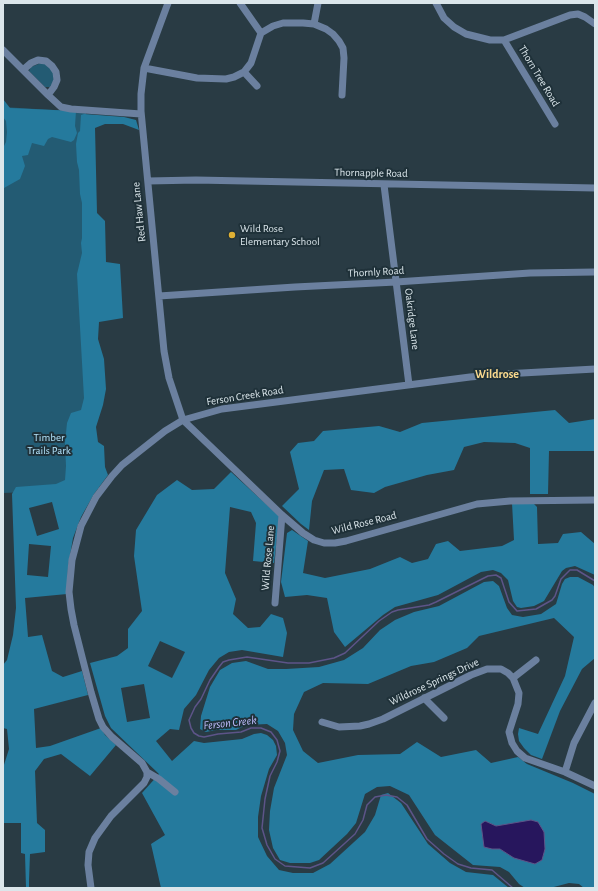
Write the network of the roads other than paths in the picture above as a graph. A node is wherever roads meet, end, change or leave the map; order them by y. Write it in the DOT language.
graph roads {
  1 [pos="168,3"];
  2 [pos="240,3"];
  3 [pos="318,3"];
  4 [pos="436,3"];
  5 [pos="314,24"];
  6 [pos="595,24"];
  7 [pos="261,33"];
  8 [pos="504,40"];
  9 [pos="3,50"];
  10 [pos="144,68"];
  11 [pos="23,70"];
  12 [pos="244,72"];
  13 [pos="257,86"];
  14 [pos="48,95"];
  15 [pos="342,95"];
  16 [pos="141,114"];
  17 [pos="555,124"];
  18 [pos="148,181"];
  19 [pos="384,185"];
  20 [pos="595,188"];
  21 [pos="595,272"];
  22 [pos="396,282"];
  23 [pos="159,296"];
  24 [pos="595,369"];
  25 [pos="409,385"];
  26 [pos="183,420"];
  27 [pos="595,500"];
  28 [pos="282,515"];
  29 [pos="275,603"];
  30 [pos="536,660"];
  31 [pos="513,678"];
  32 [pos="424,698"];
  33 [pos="595,703"];
  34 [pos="444,718"];
  35 [pos="322,722"];
  36 [pos="148,772"];
  37 [pos="565,772"];
  38 [pos="595,786"];
  39 [pos="175,792"];
  40 [pos="91,888"];
  1 -- 10 [label="street, Red Haw Lane"];
  2 -- 7 [label="street"];
  3 -- 5 [label="street"];
  4 -- 8 [label="street"];
  5 -- 7 [label="street"];
  5 -- 15 [label="street"];
  6 -- 8 [label="street"];
  7 -- 12 [label="street"];
  8 -- 17 [label="street, Thorn Tree Road"];
  9 -- 11 [label="street"];
  10 -- 12 [label="street"];
  10 -- 16 [label="street, Red Haw Lane"];
  11 -- 14 [label="street"];
  11 -- 14 [label="street"];
  12 -- 13 [label="street"];
  14 -- 16 [label="street"];
  16 -- 18 [label="street, Red Haw Lane"];
  18 -- 19 [label="street, Thornapple Road"];
  18 -- 23 [label="street, Red Haw Lane"];
  19 -- 20 [label="street, Thornapple Road"];
  19 -- 22 [label="street, Oakridge Lane"];
  21 -- 22 [label="street, Thornly Road"];
  22 -- 23 [label="street, Thornly Road"];
  22 -- 25 [label="street, Oakridge Lane"];
  23 -- 26 [label="street, Red Haw Lane"];
  24 -- 25 [label="street, Ferson Creek Road"];
  25 -- 26 [label="street, Ferson Creek Road"];
  26 -- 28 [label="street, Wild Rose Road"];
  26 -- 36 [label="street, Ferson Creek Road"];
  27 -- 28 [label="street, Wild Rose Road"];
  28 -- 29 [label="street, Wild Rose Lane"];
  30 -- 31 [label="street"];
  31 -- 32 [label="street, Wildrose Springs Drive"];
  31 -- 37 [label="street"];
  32 -- 34 [label="street"];
  32 -- 35 [label="street, Wildrose Springs Drive"];
  33 -- 37 [label="street"];
  36 -- 39 [label="street, Ferson Creek Road"];
  36 -- 40 [label="street"];
  37 -- 38 [label="street"];
}
